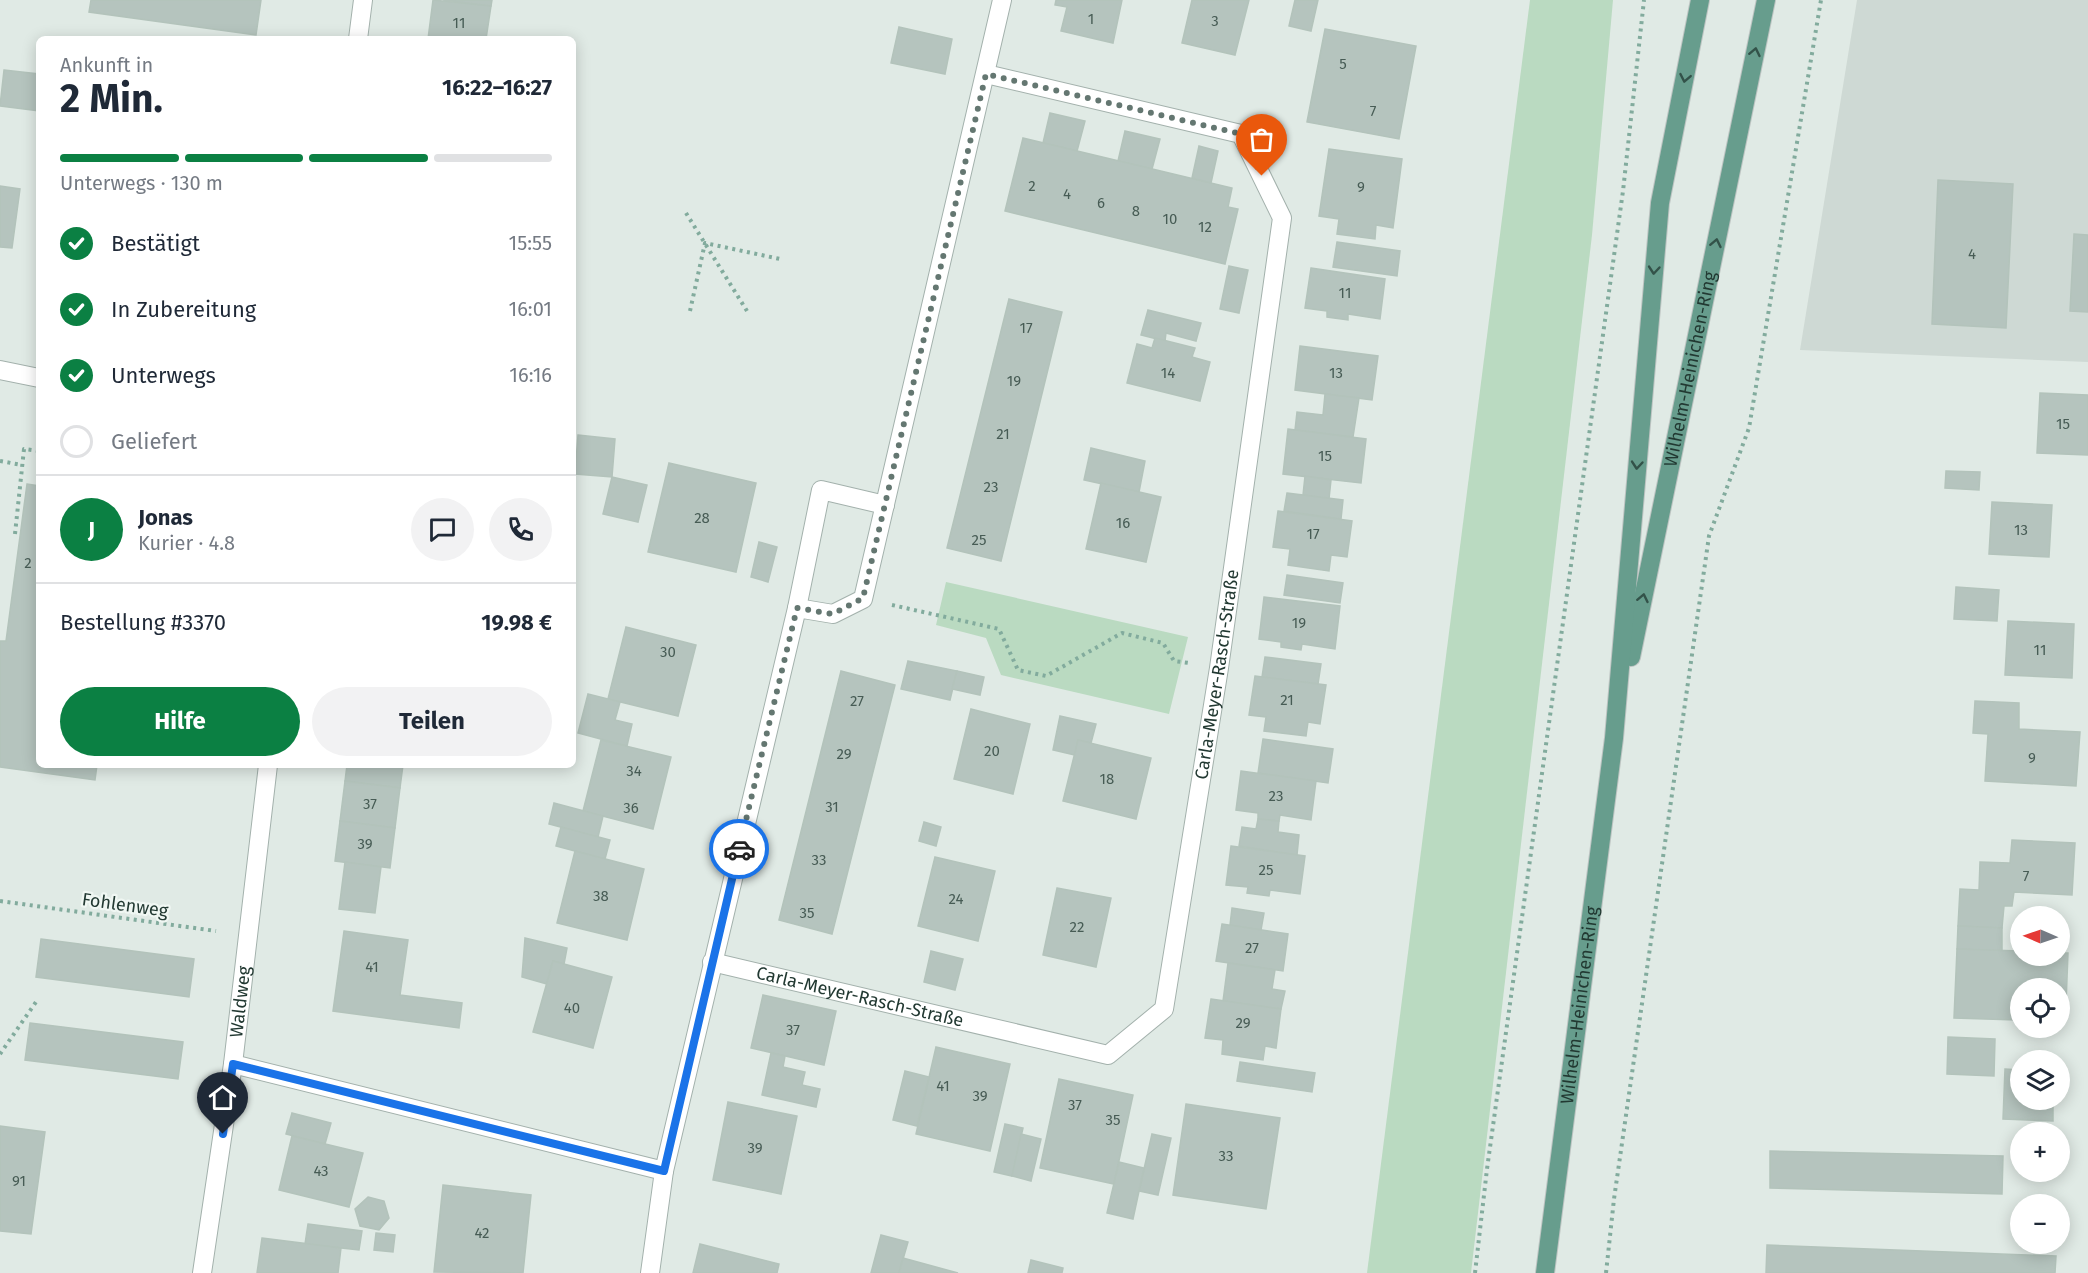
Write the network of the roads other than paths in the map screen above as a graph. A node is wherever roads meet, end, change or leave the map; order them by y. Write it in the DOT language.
graph roads {
  1 [pos="363,0"];
  2 [pos="1002,0"];
  3 [pos="1700,0"];
  4 [pos="1766,0"];
  5 [pos="358,36"];
  6 [pos="986,74"];
  7 [pos="0,370"];
  8 [pos="36,377"];
  9 [pos="885,505"];
  10 [pos="797,608"];
  11 [pos="1614,738"];
  12 [pos="268,768"];
  13 [pos="712,962"];
  14 [pos="233,1064"];
  15 [pos="664,1171"];
  16 [pos="202,1273"];
  17 [pos="650,1273"];
  18 [pos="1545,1273"];
  1 -- 5 [label="street"];
  2 -- 6 [label="street"];
  3 -- 11 [label="main road, Wilhelm-Heinichen-Ring, one-way"];
  11 -- 4 [label="main road, Wilhelm-Heinichen-Ring, one-way"];
  6 -- 9 [label="street"];
  6 -- 13 [label="street, Carla-Meyer-Rasch-Straße"];
  7 -- 8 [label="street"];
  9 -- 10 [label="street"];
  9 -- 10 [label="street"];
  10 -- 13 [label="street"];
  11 -- 18 [label="main road, Wilhelm-Heinichen-Ring"];
  12 -- 14 [label="street, Waldweg"];
  13 -- 15 [label="street"];
  14 -- 15 [label="street"];
  14 -- 16 [label="street, Waldweg"];
  15 -- 17 [label="street"];
}
